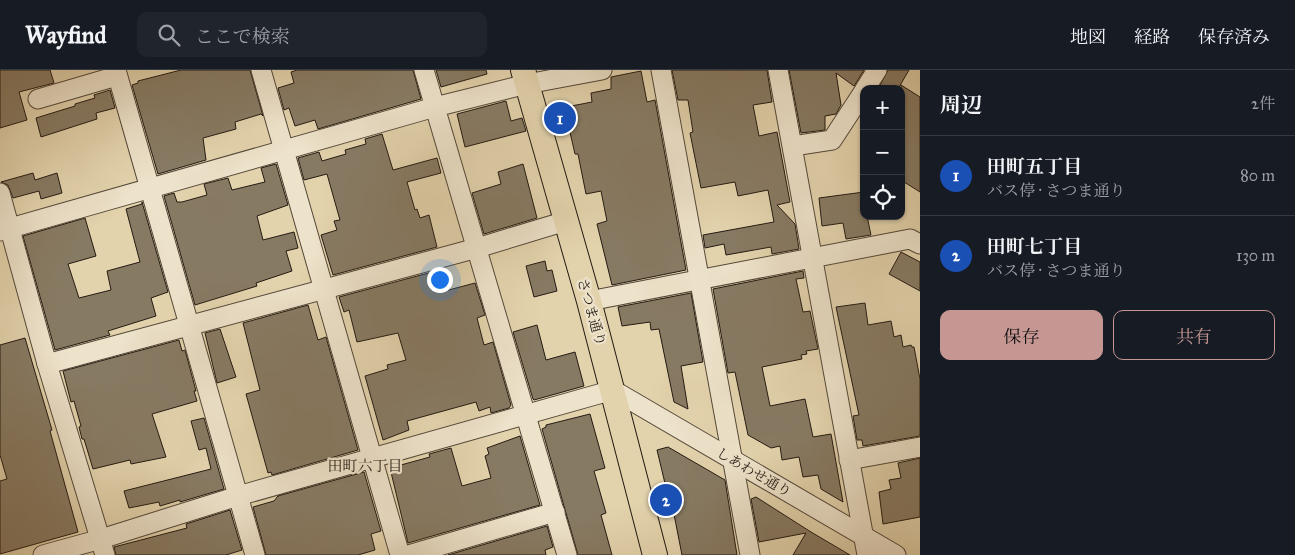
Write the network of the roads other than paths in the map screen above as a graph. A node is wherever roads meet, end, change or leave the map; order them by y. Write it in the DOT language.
graph roads {
  1 [pos="261,70"];
  2 [pos="424,70"];
  3 [pos="602,70"];
  4 [pos="660,70"];
  5 [pos="778,70"];
  6 [pos="877,70"];
  7 [pos="116,73"];
  8 [pos="525,77"];
  9 [pos="867,85"];
  10 [pos="860,96"];
  11 [pos="38,99"];
  12 [pos="435,107"];
  13 [pos="793,146"];
  14 [pos="284,150"];
  15 [pos="149,188"];
  16 [pos="0,193"];
  17 [pos="566,221"];
  18 [pos="5,229"];
  19 [pos="920,244"];
  20 [pos="477,248"];
  21 [pos="812,258"];
  22 [pos="698,280"];
  23 [pos="323,288"];
  24 [pos="589,301"];
  25 [pos="189,326"];
  26 [pos="47,364"];
  27 [pos="613,390"];
  28 [pos="527,414"];
  29 [pos="920,446"];
  30 [pos="372,459"];
  31 [pos="732,459"];
  32 [pos="849,460"];
  33 [pos="238,496"];
  34 [pos="555,512"];
  35 [pos="863,536"];
  36 [pos="103,547"];
  37 [pos="43,555"];
  38 [pos="255,555"];
  39 [pos="400,555"];
  40 [pos="408,555"];
  41 [pos="567,555"];
  42 [pos="656,555"];
  43 [pos="750,555"];
  44 [pos="867,555"];
  45 [pos="896,555"];
  1 -- 14 [label="street"];
  2 -- 12 [label="street"];
  3 -- 8 [label="street"];
  4 -- 22 [label="street"];
  5 -- 13 [label="street"];
  6 -- 9 [label="street"];
  7 -- 11 [label="street"];
  7 -- 15 [label="street"];
  8 -- 12 [label="street"];
  8 -- 17 [label="main road, さつま通り"];
  10 -- 13 [label="street"];
  12 -- 14 [label="street"];
  12 -- 20 [label="street"];
  13 -- 21 [label="street"];
  14 -- 15 [label="street"];
  14 -- 23 [label="street"];
  15 -- 18 [label="street"];
  15 -- 25 [label="street"];
  16 -- 18 [label="street"];
  17 -- 20 [label="street"];
  17 -- 24 [label="main road, さつま通り"];
  18 -- 26 [label="street"];
  19 -- 21 [label="street"];
  20 -- 23 [label="street"];
  20 -- 28 [label="street"];
  21 -- 22 [label="street"];
  21 -- 32 [label="street"];
  22 -- 24 [label="street"];
  22 -- 31 [label="street"];
  23 -- 25 [label="street"];
  23 -- 30 [label="street"];
  24 -- 27 [label="main road, さつま通り"];
  25 -- 26 [label="street"];
  25 -- 33 [label="street"];
  26 -- 36 [label="street"];
  27 -- 28 [label="street"];
  27 -- 31 [label="street, しあわせ通り"];
  27 -- 42 [label="main road, さつま通り"];
  28 -- 30 [label="street"];
  28 -- 34 [label="street"];
  29 -- 32 [label="street"];
  30 -- 33 [label="street"];
  30 -- 39 [label="street"];
  31 -- 35 [label="street, しあわせ通り"];
  31 -- 43 [label="street"];
  32 -- 35 [label="street"];
  33 -- 36 [label="street"];
  33 -- 38 [label="street"];
  34 -- 40 [label="street"];
  34 -- 41 [label="street"];
  35 -- 44 [label="street"];
  35 -- 45 [label="street, しあわせ通り"];
  36 -- 37 [label="street"];
}
